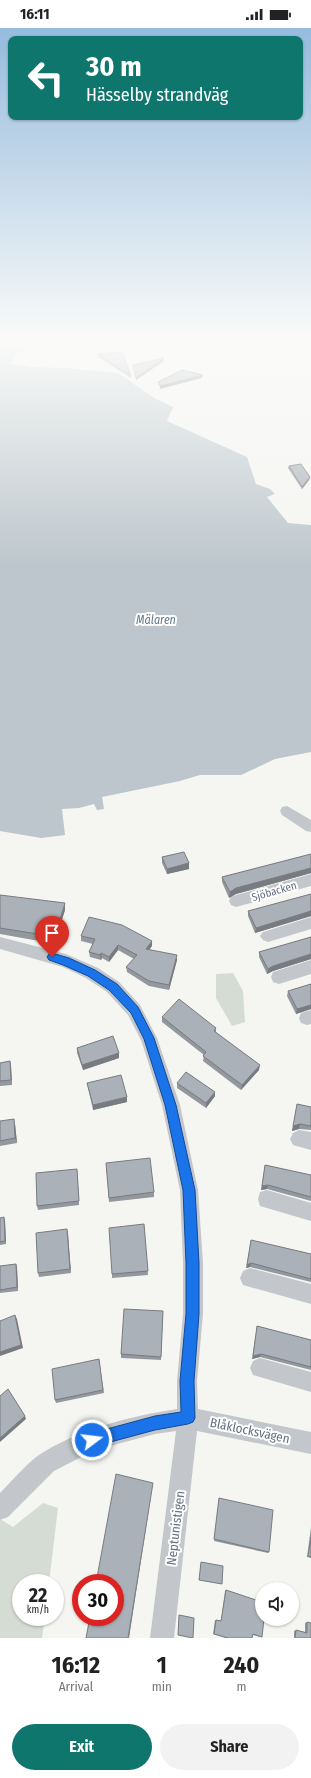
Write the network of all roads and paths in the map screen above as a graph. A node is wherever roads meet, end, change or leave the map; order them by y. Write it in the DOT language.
graph roads {
  1 [pos="287,811"];
  2 [pos="311,828"];
  3 [pos="311,880"];
  4 [pos="236,901"];
  5 [pos="311,923"];
  6 [pos="268,936"];
  7 [pos="0,943"];
  8 [pos="311,967"];
  9 [pos="279,977"];
  10 [pos="267,1200"];
  11 [pos="311,1212"];
  12 [pos="250,1278"];
  13 [pos="311,1294"];
  14 [pos="260,1368"];
  15 [pos="311,1382"];
  16 [pos="188,1418"];
  17 [pos="311,1443"];
  18 [pos="0,1509"];
  19 [pos="162,1638"];
  1 -- 2 [label="street"];
  3 -- 4 [label="street, Sjöbacken"];
  5 -- 6 [label="street"];
  7 -- 16 [label="street, Neptunistigen"];
  8 -- 9 [label="street"];
  10 -- 11 [label="street"];
  12 -- 13 [label="street"];
  14 -- 15 [label="street"];
  16 -- 17 [label="street, Blåklocksvägen"];
  16 -- 18 [label="street, Blåklocksvägen"];
  16 -- 19 [label="street, Neptunistigen"];
}
